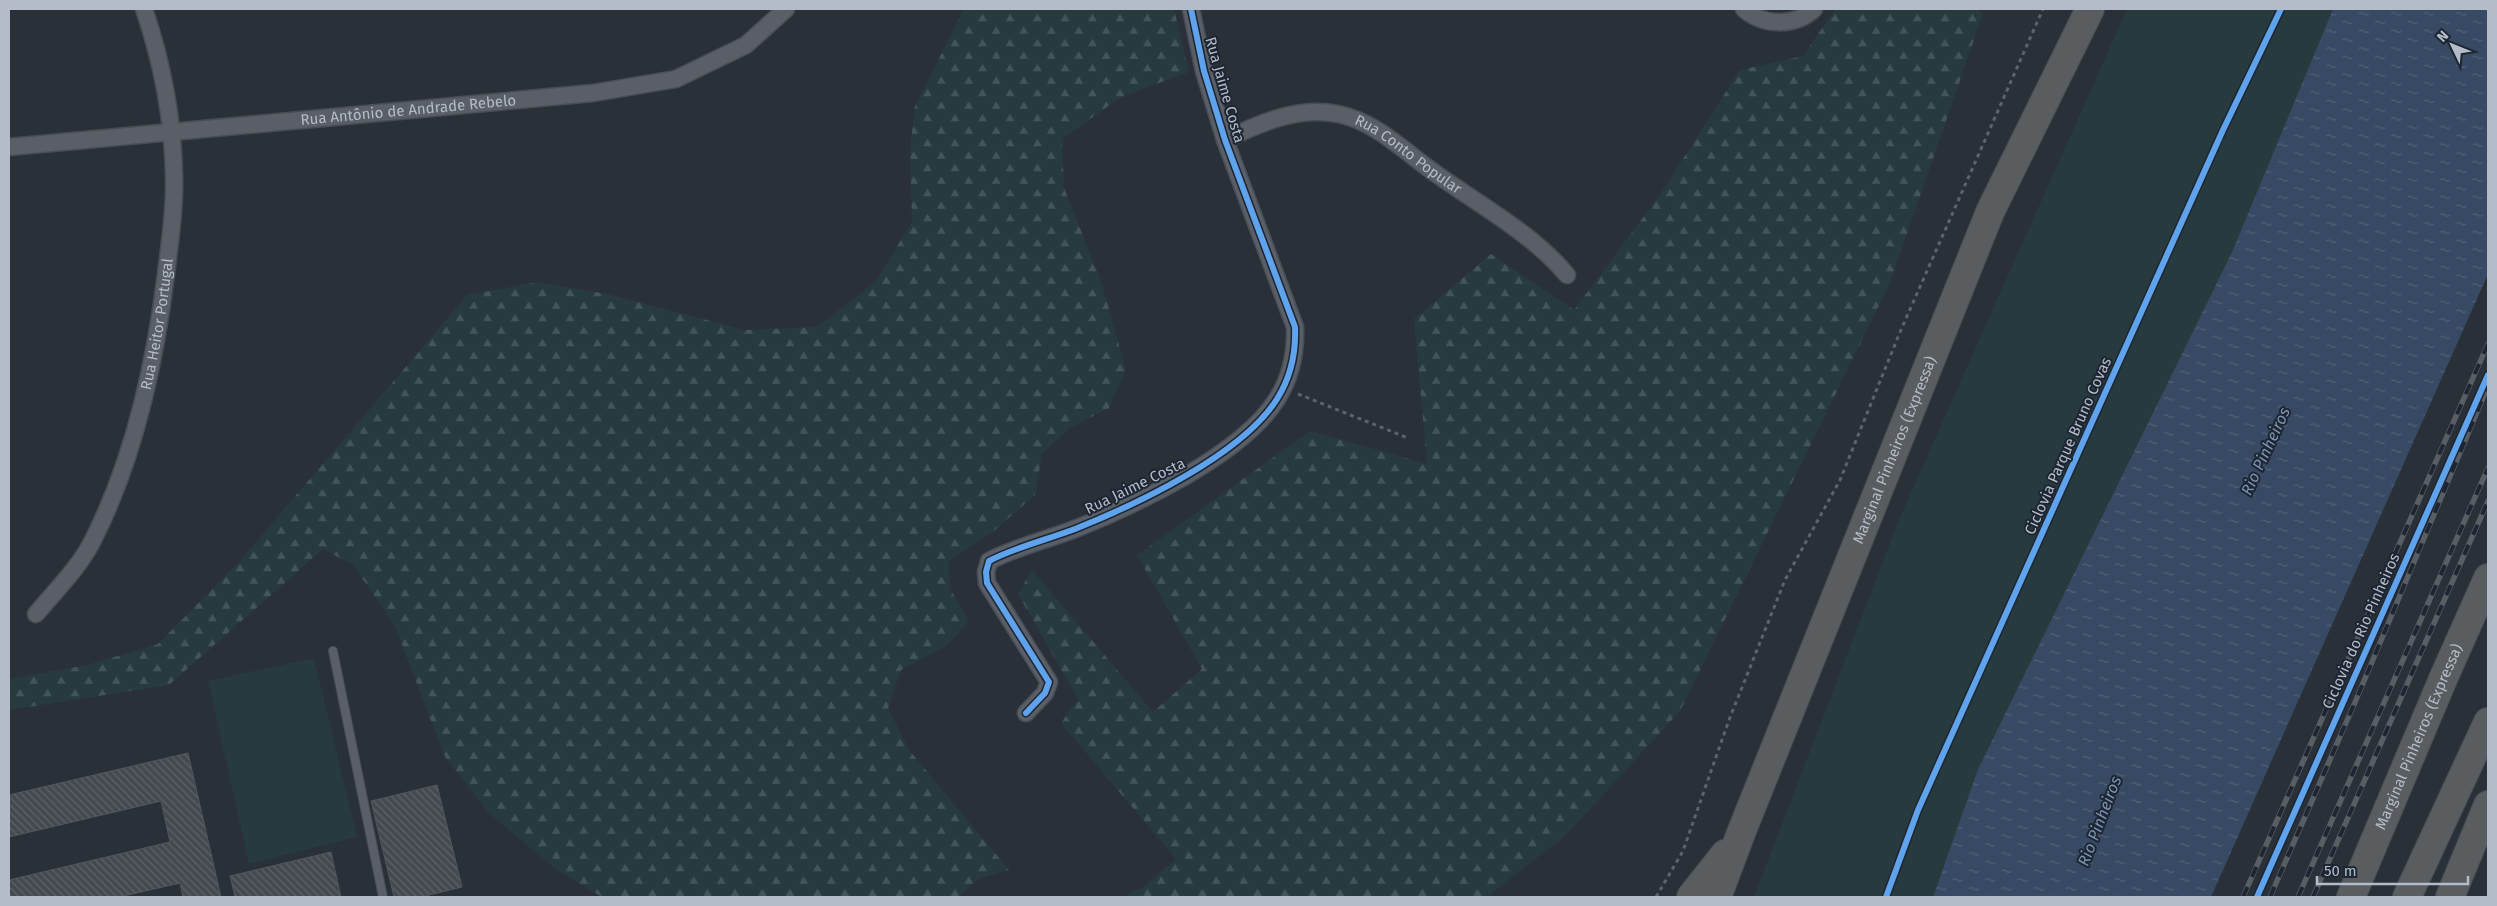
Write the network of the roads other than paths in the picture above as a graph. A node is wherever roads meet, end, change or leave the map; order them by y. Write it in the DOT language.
graph roads {
  1 [pos="144,9"];
  2 [pos="786,9"];
  3 [pos="1191,9"];
  4 [pos="1744,9"];
  5 [pos="1814,9"];
  6 [pos="2090,9"];
  7 [pos="170,131"];
  8 [pos="1225,140"];
  9 [pos="9,147"];
  10 [pos="1567,275"];
  11 [pos="2488,578"];
  12 [pos="36,614"];
  13 [pos="333,651"];
  14 [pos="1026,713"];
  15 [pos="2488,722"];
  16 [pos="2488,804"];
  17 [pos="1741,833"];
  18 [pos="383,897"];
  19 [pos="1691,897"];
  20 [pos="1717,897"];
  21 [pos="2351,897"];
  22 [pos="2407,897"];
  23 [pos="2450,897"];
  1 -- 7 [label="street, Rua Heitor Portugal"];
  2 -- 7 [label="street, Rua Antônio de Andrade Rebelo"];
  3 -- 8 [label="street, Rua Jaime Costa"];
  4 -- 5 [label="street"];
  6 -- 17 [label="highway, Marginal Pinheiros (Expressa)"];
  7 -- 9 [label="street, Rua Antônio de Andrade Rebelo"];
  7 -- 12 [label="street, Rua Heitor Portugal"];
  8 -- 10 [label="street, Rua Conto Popular"];
  8 -- 14 [label="street, Rua Jaime Costa"];
  11 -- 21 [label="highway, Marginal Pinheiros (Expressa)"];
  13 -- 18 [label="lane"];
  15 -- 22 [label="highway"];
  16 -- 23 [label="highway"];
  17 -- 19 [label="highway"];
  17 -- 20 [label="highway, Marginal Pinheiros (Expressa)"];
}
